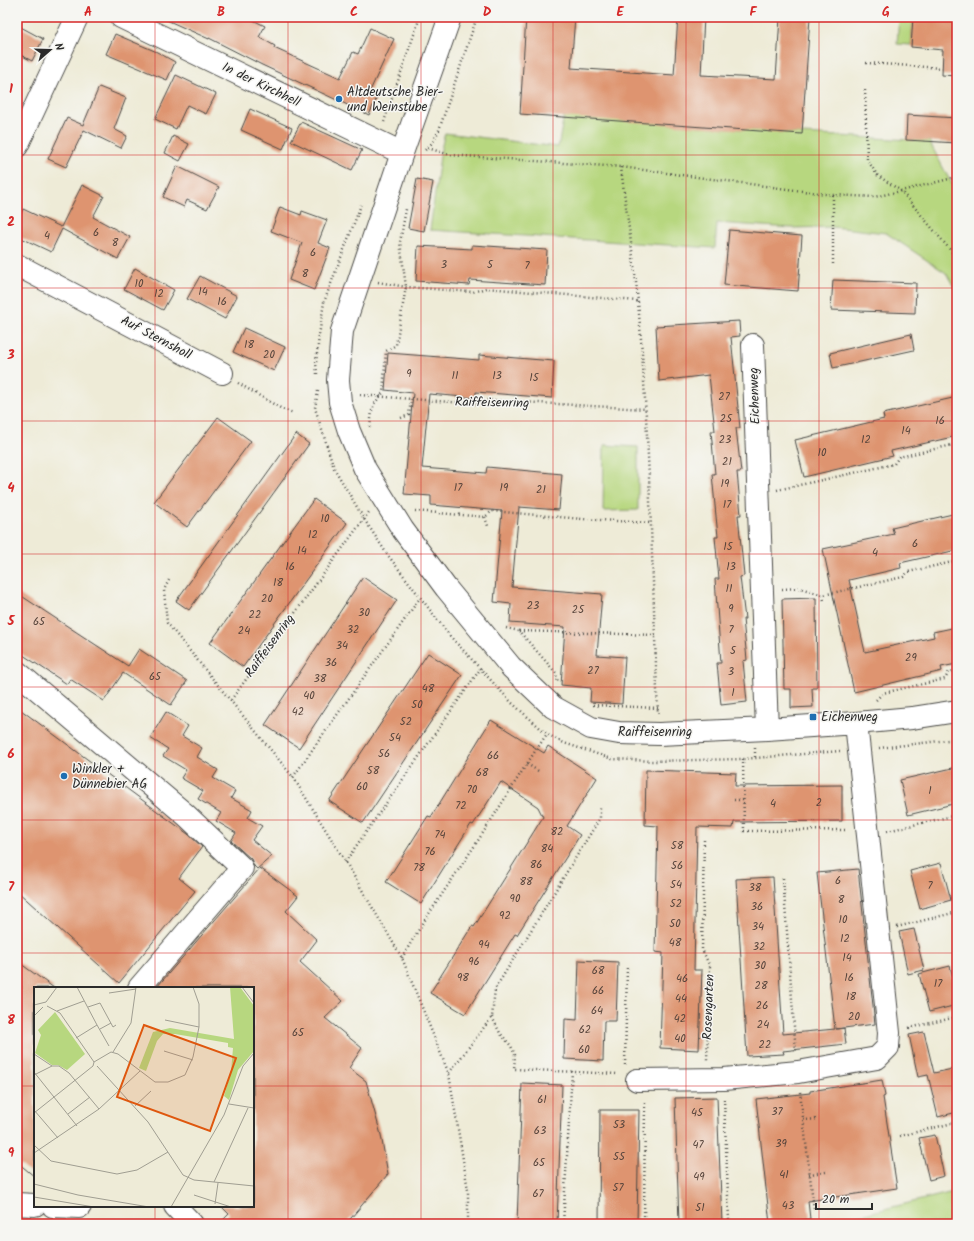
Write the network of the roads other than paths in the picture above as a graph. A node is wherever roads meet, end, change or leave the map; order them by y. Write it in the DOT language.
graph roads {
  1 [pos="77,17"];
  2 [pos="121,17"];
  3 [pos="450,17"];
  4 [pos="17,146"];
  5 [pos="412,154"];
  6 [pos="17,265"];
  7 [pos="753,345"];
  8 [pos="222,373"];
  9 [pos="17,672"];
  10 [pos="957,711"];
  11 [pos="856,723"];
  12 [pos="767,729"];
  13 [pos="140,987"];
  14 [pos="636,1078"];
  15 [pos="17,1204"];
  16 [pos="34,1205"];
  17 [pos="176,1207"];
  18 [pos="192,1224"];
  1 -- 4 [label="street"];
  2 -- 5 [label="street, In der Kirchhell"];
  3 -- 5 [label="street, Raiffeisenring"];
  5 -- 12 [label="street, Raiffeisenring"];
  6 -- 8 [label="street, Auf Sternsholl"];
  7 -- 12 [label="street, Eichenweg"];
  9 -- 13 [label="street"];
  10 -- 11 [label="street, Raiffeisenring"];
  11 -- 12 [label="street, Raiffeisenring"];
  11 -- 14 [label="street"];
  15 -- 16 [label="street"];
  17 -- 18 [label="street"];
}
